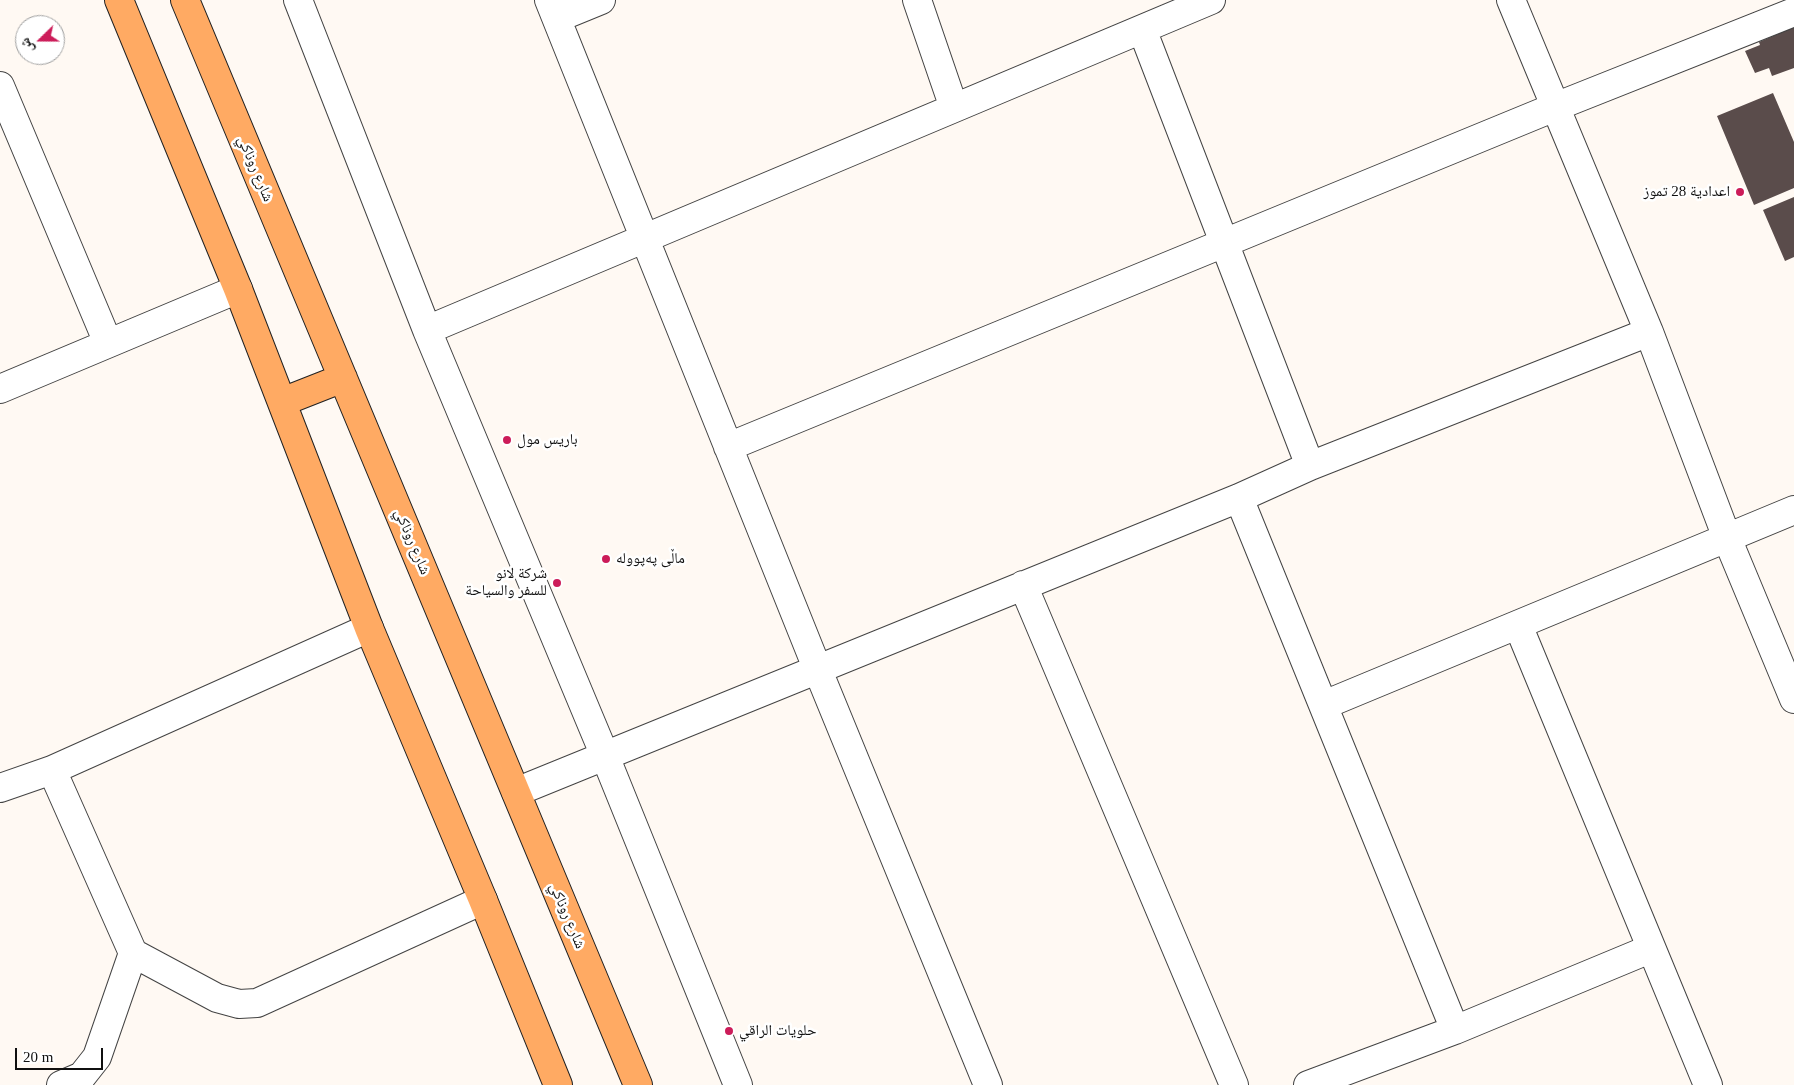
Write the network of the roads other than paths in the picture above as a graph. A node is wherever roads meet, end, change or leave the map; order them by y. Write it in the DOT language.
graph roads {
  1 [pos="119,0"];
  2 [pos="185,0"];
  3 [pos="298,0"];
  4 [pos="601,0"];
  5 [pos="917,0"];
  6 [pos="1211,0"];
  7 [pos="1511,0"];
  8 [pos="553,9"];
  9 [pos="1794,12"];
  10 [pos="1142,29"];
  11 [pos="0,86"];
  12 [pos="1555,107"];
  13 [pos="954,108"];
  14 [pos="645,238"];
  15 [pos="1224,243"];
  16 [pos="238,289"];
  17 [pos="427,330"];
  18 [pos="1649,332"];
  19 [pos="108,343"];
  20 [pos="343,378"];
  21 [pos="0,389"];
  22 [pos="282,402"];
  23 [pos="728,447"];
  24 [pos="1310,466"];
  25 [pos="1239,498"];
  26 [pos="1794,510"];
  27 [pos="1727,538"];
  28 [pos="1023,585"];
  29 [pos="1518,624"];
  30 [pos="368,628"];
  31 [pos="816,668"];
  32 [pos="1794,699"];
  33 [pos="1324,705"];
  34 [pos="605,756"];
  35 [pos="52,770"];
  36 [pos="0,788"];
  37 [pos="516,792"];
  38 [pos="483,900"];
  39 [pos="1650,949"];
  40 [pos="133,953"];
  41 [pos="1455,1030"];
  42 [pos="61,1085"];
  43 [pos="558,1085"];
  44 [pos="638,1085"];
  45 [pos="738,1085"];
  46 [pos="988,1085"];
  47 [pos="1234,1085"];
  48 [pos="1308,1085"];
  49 [pos="1708,1085"];
  1 -- 16 [label="main road"];
  2 -- 20 [label="main road, شارع روناكي"];
  3 -- 17 [label="street"];
  4 -- 8 [label="street"];
  5 -- 13 [label="street"];
  6 -- 10 [label="street"];
  7 -- 12 [label="street"];
  8 -- 14 [label="street"];
  9 -- 12 [label="street"];
  10 -- 13 [label="street"];
  10 -- 15 [label="street"];
  11 -- 19 [label="street"];
  12 -- 15 [label="street"];
  12 -- 18 [label="street"];
  13 -- 14 [label="street"];
  14 -- 17 [label="street"];
  14 -- 23 [label="street"];
  15 -- 23 [label="street"];
  15 -- 24 [label="street"];
  16 -- 19 [label="street"];
  16 -- 22 [label="main road"];
  17 -- 34 [label="street"];
  18 -- 24 [label="street"];
  18 -- 27 [label="street"];
  19 -- 21 [label="street"];
  20 -- 22 [label="main road"];
  20 -- 37 [label="main road, شارع روناكي"];
  22 -- 30 [label="main road"];
  23 -- 31 [label="street"];
  24 -- 25 [label="street"];
  25 -- 28 [label="street"];
  25 -- 33 [label="street"];
  26 -- 27 [label="street"];
  27 -- 29 [label="street"];
  27 -- 32 [label="street"];
  28 -- 31 [label="street"];
  28 -- 47 [label="street"];
  29 -- 33 [label="street"];
  29 -- 39 [label="street"];
  30 -- 35 [label="street"];
  30 -- 38 [label="main road"];
  31 -- 34 [label="street"];
  31 -- 46 [label="street"];
  33 -- 41 [label="street"];
  34 -- 37 [label="street"];
  34 -- 45 [label="street"];
  35 -- 36 [label="street"];
  35 -- 40 [label="street"];
  37 -- 44 [label="main road, شارع روناكي"];
  38 -- 40 [label="street"];
  38 -- 43 [label="main road"];
  39 -- 41 [label="street"];
  39 -- 49 [label="street"];
  40 -- 42 [label="street"];
  41 -- 48 [label="street"];
}
